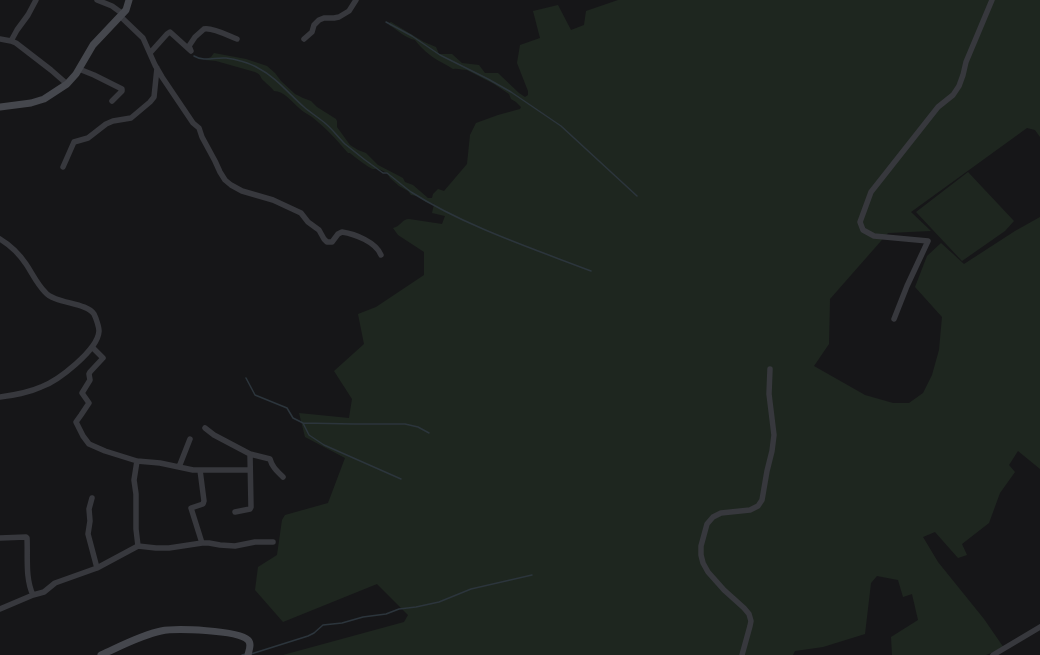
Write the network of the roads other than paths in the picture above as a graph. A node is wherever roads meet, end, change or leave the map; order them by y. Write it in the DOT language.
graph roads {
  1 [pos="36,0"];
  2 [pos="97,0"];
  3 [pos="129,0"];
  4 [pos="356,0"];
  5 [pos="992,0"];
  6 [pos="121,15"];
  7 [pos="0,39"];
  8 [pos="237,39"];
  9 [pos="304,39"];
  10 [pos="11,41"];
  11 [pos="150,53"];
  12 [pos="157,68"];
  13 [pos="79,69"];
  14 [pos="67,84"];
  15 [pos="112,102"];
  16 [pos="0,107"];
  17 [pos="63,167"];
  18 [pos="0,239"];
  19 [pos="381,254"];
  20 [pos="894,319"];
  21 [pos="92,347"];
  22 [pos="770,369"];
  23 [pos="0,397"];
  24 [pos="204,428"];
  25 [pos="190,439"];
  26 [pos="250,454"];
  27 [pos="137,461"];
  28 [pos="179,467"];
  29 [pos="200,470"];
  30 [pos="250,470"];
  31 [pos="284,477"];
  32 [pos="92,498"];
  33 [pos="235,512"];
  34 [pos="0,538"];
  35 [pos="272,542"];
  36 [pos="202,543"];
  37 [pos="138,546"];
  38 [pos="97,568"];
  39 [pos="32,595"];
  40 [pos="0,609"];
  41 [pos="1040,627"];
  42 [pos="101,655"];
  43 [pos="248,655"];
  44 [pos="742,655"];
  45 [pos="993,655"];
  1 -- 10 [label="street"];
  2 -- 6 [label="street"];
  3 -- 6 [label="street"];
  4 -- 9 [label="street"];
  5 -- 20 [label="street"];
  6 -- 11 [label="street"];
  6 -- 13 [label="street"];
  7 -- 10 [label="street"];
  8 -- 11 [label="street"];
  10 -- 14 [label="street"];
  11 -- 12 [label="street"];
  12 -- 17 [label="street"];
  12 -- 19 [label="street"];
  13 -- 14 [label="street"];
  13 -- 15 [label="street"];
  14 -- 16 [label="street"];
  18 -- 21 [label="street"];
  21 -- 23 [label="street"];
  21 -- 27 [label="street"];
  22 -- 44 [label="street"];
  24 -- 26 [label="street"];
  25 -- 28 [label="street"];
  26 -- 30 [label="street"];
  26 -- 31 [label="street"];
  27 -- 28 [label="street"];
  27 -- 37 [label="street"];
  28 -- 29 [label="street"];
  29 -- 30 [label="street"];
  29 -- 36 [label="street"];
  30 -- 33 [label="street"];
  32 -- 38 [label="street"];
  34 -- 39 [label="street"];
  35 -- 36 [label="street"];
  36 -- 37 [label="street"];
  37 -- 38 [label="street"];
  38 -- 39 [label="street"];
  39 -- 40 [label="street"];
  41 -- 45 [label="street"];
  42 -- 43 [label="street"];
}
